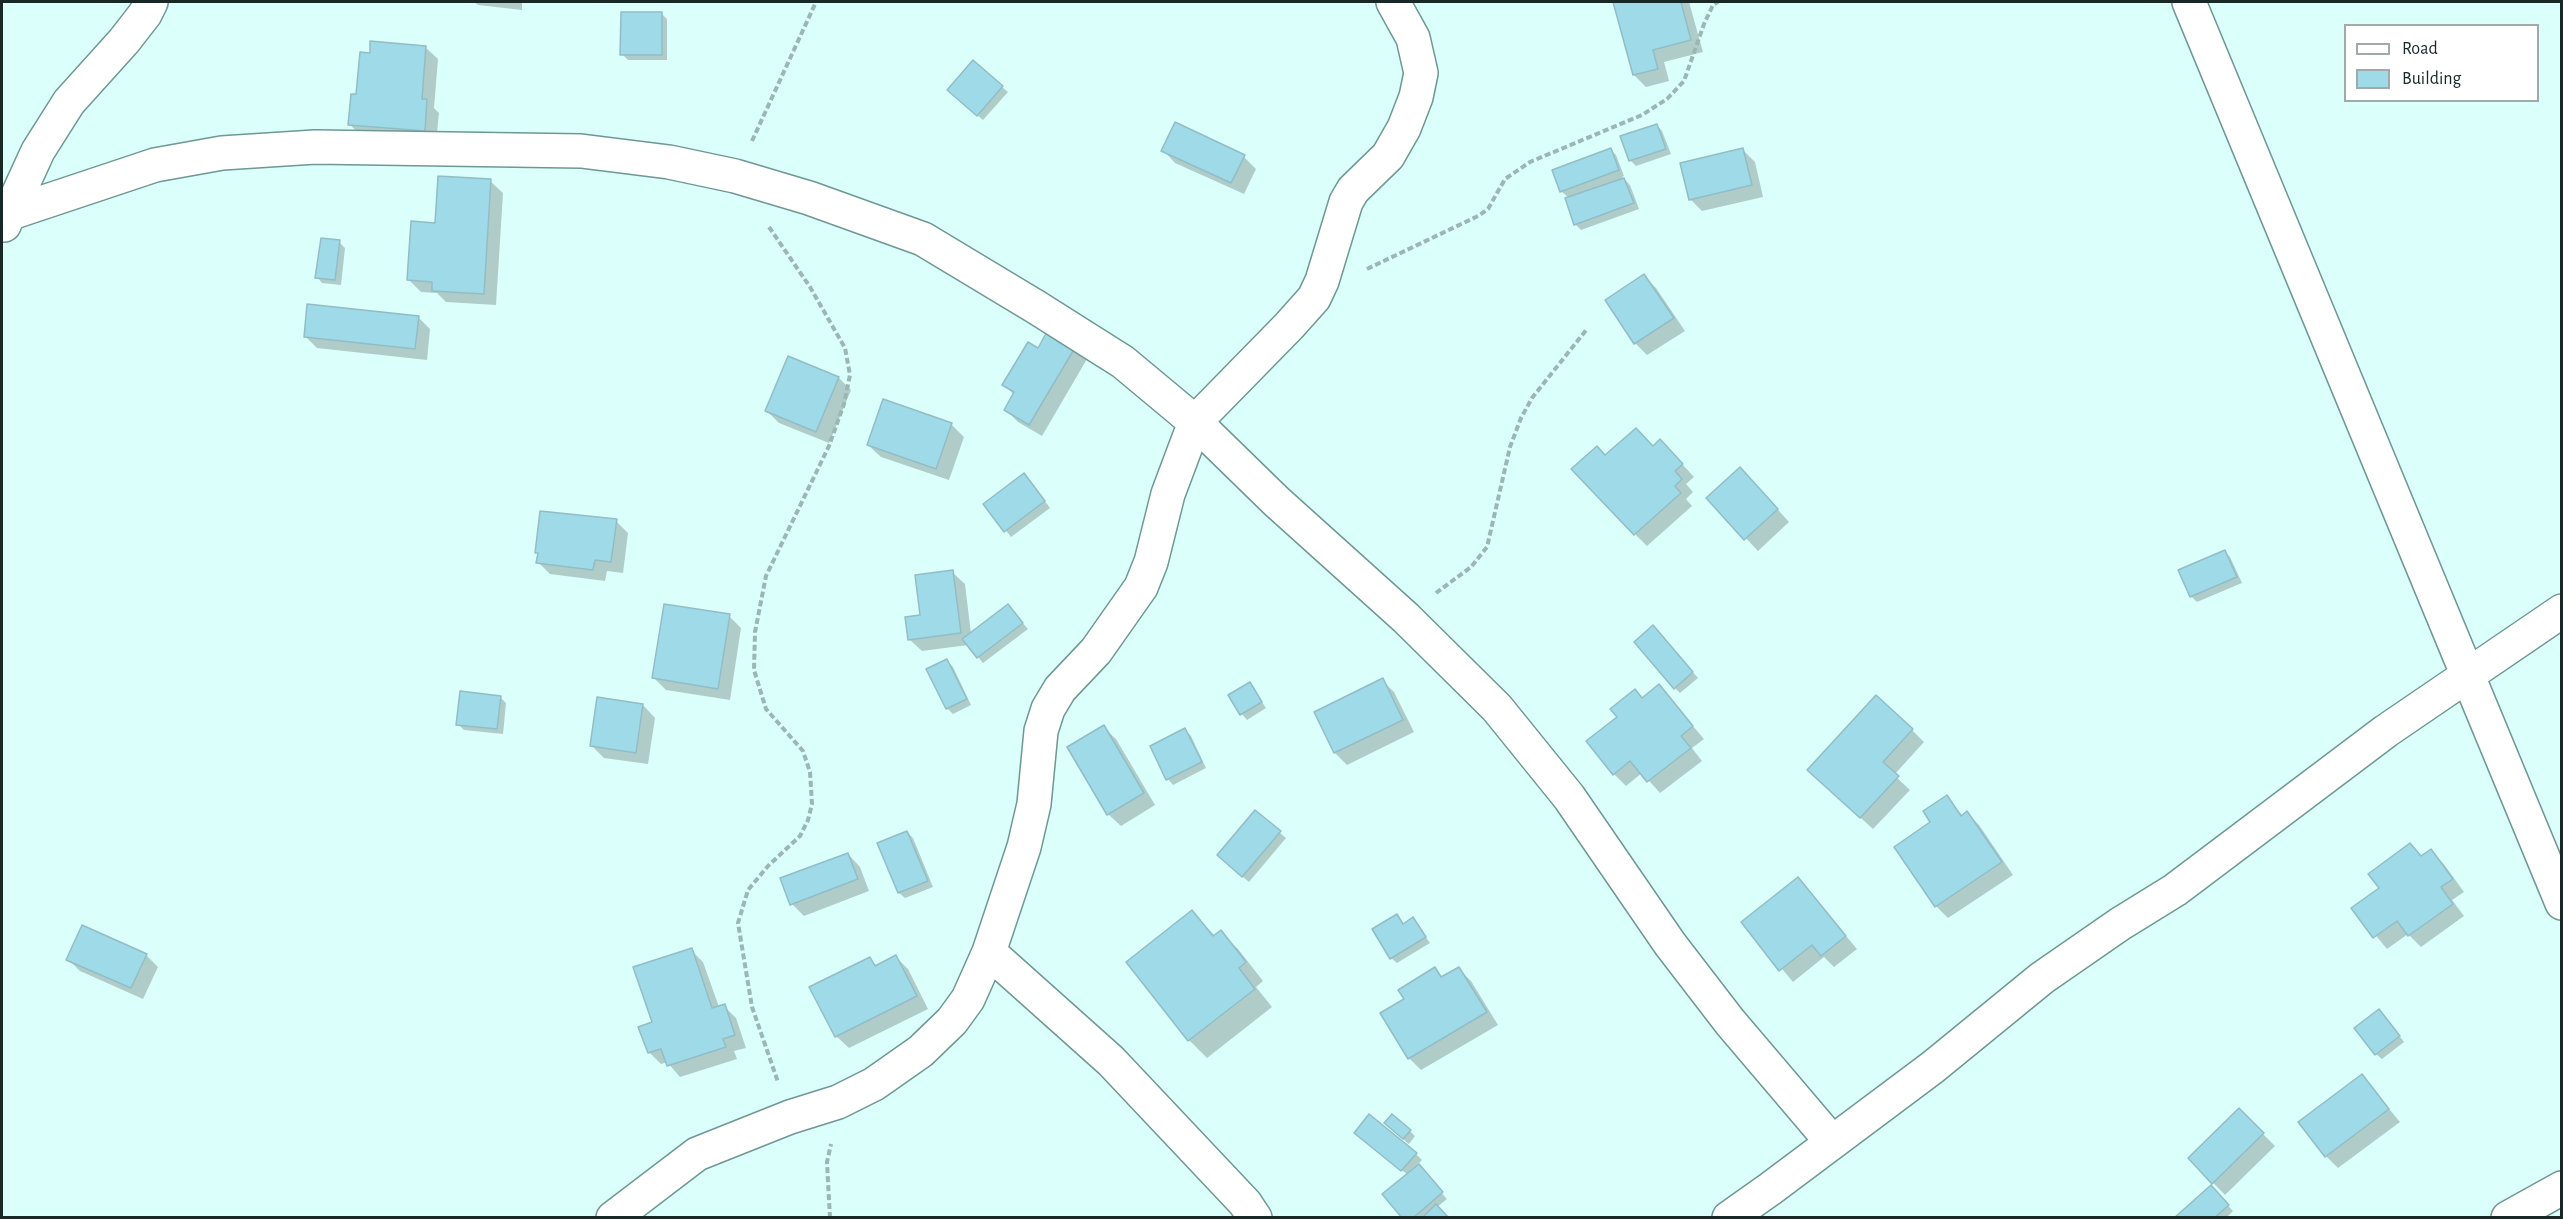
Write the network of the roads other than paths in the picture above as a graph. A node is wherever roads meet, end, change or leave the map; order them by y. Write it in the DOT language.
graph roads {
  1 [pos="151,2"];
  2 [pos="1393,2"];
  3 [pos="2189,2"];
  4 [pos="5,225"];
  5 [pos="1195,422"];
  6 [pos="2562,611"];
  7 [pos="2468,677"];
  8 [pos="2562,903"];
  9 [pos="989,952"];
  10 [pos="1832,1142"];
  11 [pos="2562,1188"];
  12 [pos="613,1218"];
  13 [pos="1255,1218"];
  14 [pos="1729,1218"];
  15 [pos="2508,1218"];
  1 -- 4 [label="street"];
  2 -- 5 [label="street"];
  3 -- 7 [label="street"];
  4 -- 5 [label="street"];
  5 -- 9 [label="street"];
  5 -- 10 [label="street"];
  6 -- 7 [label="street"];
  7 -- 8 [label="street"];
  7 -- 10 [label="street"];
  9 -- 12 [label="street"];
  9 -- 13 [label="street"];
  10 -- 14 [label="street"];
  11 -- 15 [label="street"];
}
